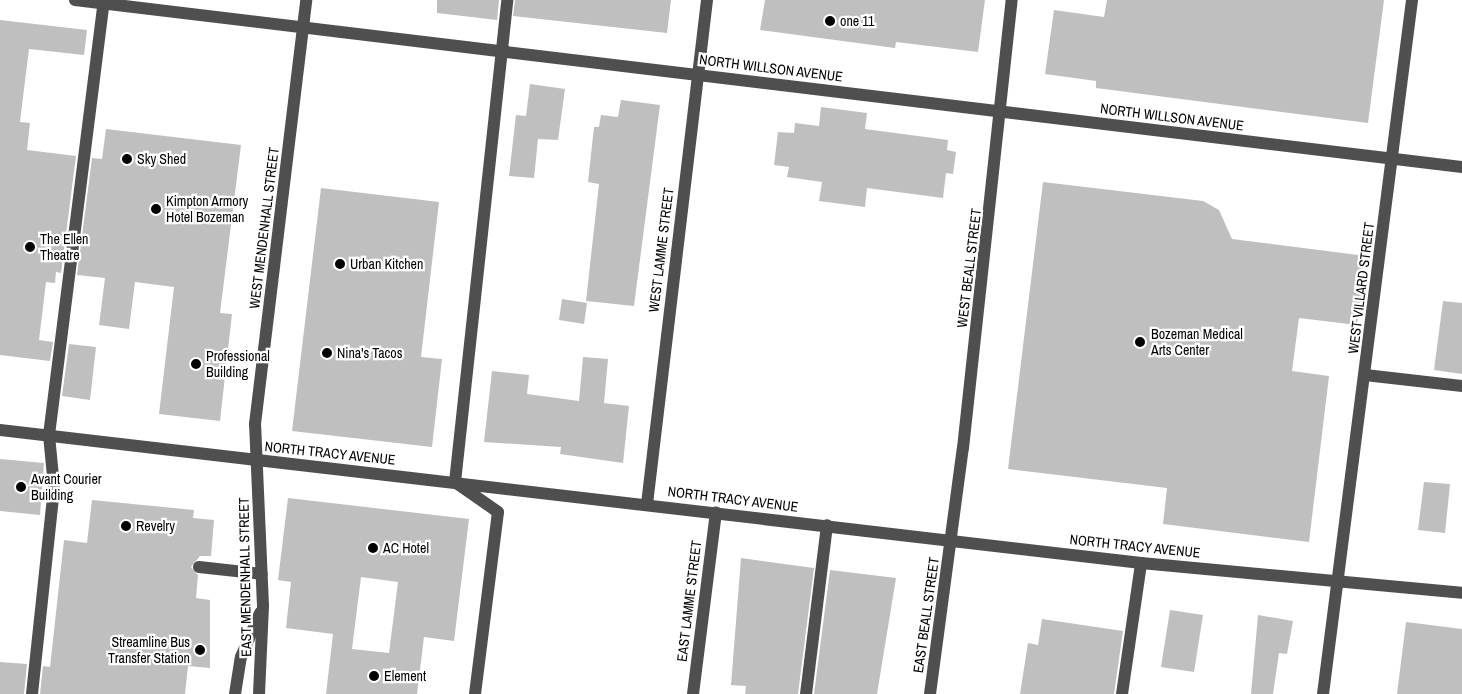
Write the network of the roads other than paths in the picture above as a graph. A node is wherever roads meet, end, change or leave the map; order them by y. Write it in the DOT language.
graph roads {
  1 [pos="75,0"];
  2 [pos="306,0"];
  3 [pos="507,0"];
  4 [pos="707,0"];
  5 [pos="1012,0"];
  6 [pos="1412,0"];
  7 [pos="103,1"];
  8 [pos="303,26"];
  9 [pos="501,49"];
  10 [pos="696,73"];
  11 [pos="999,110"];
  12 [pos="1392,159"];
  13 [pos="1462,167"];
  14 [pos="1365,375"];
  15 [pos="1462,386"];
  16 [pos="0,430"];
  17 [pos="49,435"];
  18 [pos="258,460"];
  19 [pos="455,482"];
  20 [pos="647,504"];
  21 [pos="716,512"];
  22 [pos="827,525"];
  23 [pos="952,539"];
  24 [pos="1141,563"];
  25 [pos="199,567"];
  26 [pos="262,574"];
  27 [pos="1340,580"];
  28 [pos="1462,593"];
  29 [pos="263,606"];
  30 [pos="32,694"];
  31 [pos="235,694"];
  32 [pos="260,694"];
  33 [pos="475,694"];
  34 [pos="693,694"];
  35 [pos="806,694"];
  36 [pos="930,694"];
  37 [pos="1122,694"];
  38 [pos="1323,694"];
  1 -- 7 [label="street, NORTH WILLSON AVENUE"];
  2 -- 8 [label="street, WEST MENDENHALL STREET"];
  3 -- 9 [label="street"];
  4 -- 10 [label="street, WEST LAMME STREET"];
  5 -- 11 [label="street, WEST BEALL STREET"];
  6 -- 12 [label="street, WEST VILLARD STREET"];
  7 -- 8 [label="street, NORTH WILLSON AVENUE"];
  7 -- 17 [label="street"];
  8 -- 9 [label="street, NORTH WILLSON AVENUE"];
  8 -- 18 [label="street, WEST MENDENHALL STREET"];
  9 -- 10 [label="street, NORTH WILLSON AVENUE"];
  9 -- 19 [label="street"];
  10 -- 11 [label="street, NORTH WILLSON AVENUE"];
  10 -- 20 [label="street, WEST LAMME STREET"];
  11 -- 12 [label="street, NORTH WILLSON AVENUE"];
  11 -- 23 [label="street, WEST BEALL STREET"];
  12 -- 13 [label="street, NORTH WILLSON AVENUE"];
  12 -- 14 [label="street, WEST VILLARD STREET"];
  14 -- 15 [label="street"];
  14 -- 27 [label="street, WEST VILLARD STREET"];
  16 -- 17 [label="street, NORTH TRACY AVENUE"];
  17 -- 18 [label="street, NORTH TRACY AVENUE"];
  17 -- 30 [label="street"];
  18 -- 19 [label="street, NORTH TRACY AVENUE"];
  18 -- 26 [label="street, EAST MENDENHALL STREET"];
  19 -- 20 [label="street, NORTH TRACY AVENUE"];
  19 -- 33 [label="street"];
  20 -- 21 [label="street, NORTH TRACY AVENUE"];
  21 -- 22 [label="street, NORTH TRACY AVENUE"];
  21 -- 34 [label="street, EAST LAMME STREET"];
  22 -- 23 [label="street, NORTH TRACY AVENUE"];
  22 -- 35 [label="street"];
  23 -- 24 [label="street, NORTH TRACY AVENUE"];
  23 -- 36 [label="street, EAST BEALL STREET"];
  24 -- 27 [label="street, NORTH TRACY AVENUE"];
  24 -- 37 [label="street"];
  25 -- 26 [label="street"];
  26 -- 29 [label="street, EAST MENDENHALL STREET"];
  27 -- 28 [label="street, NORTH TRACY AVENUE"];
  27 -- 38 [label="street, WEST VILLARD STREET"];
  29 -- 31 [label="street"];
  29 -- 32 [label="street, EAST MENDENHALL STREET"];
}
